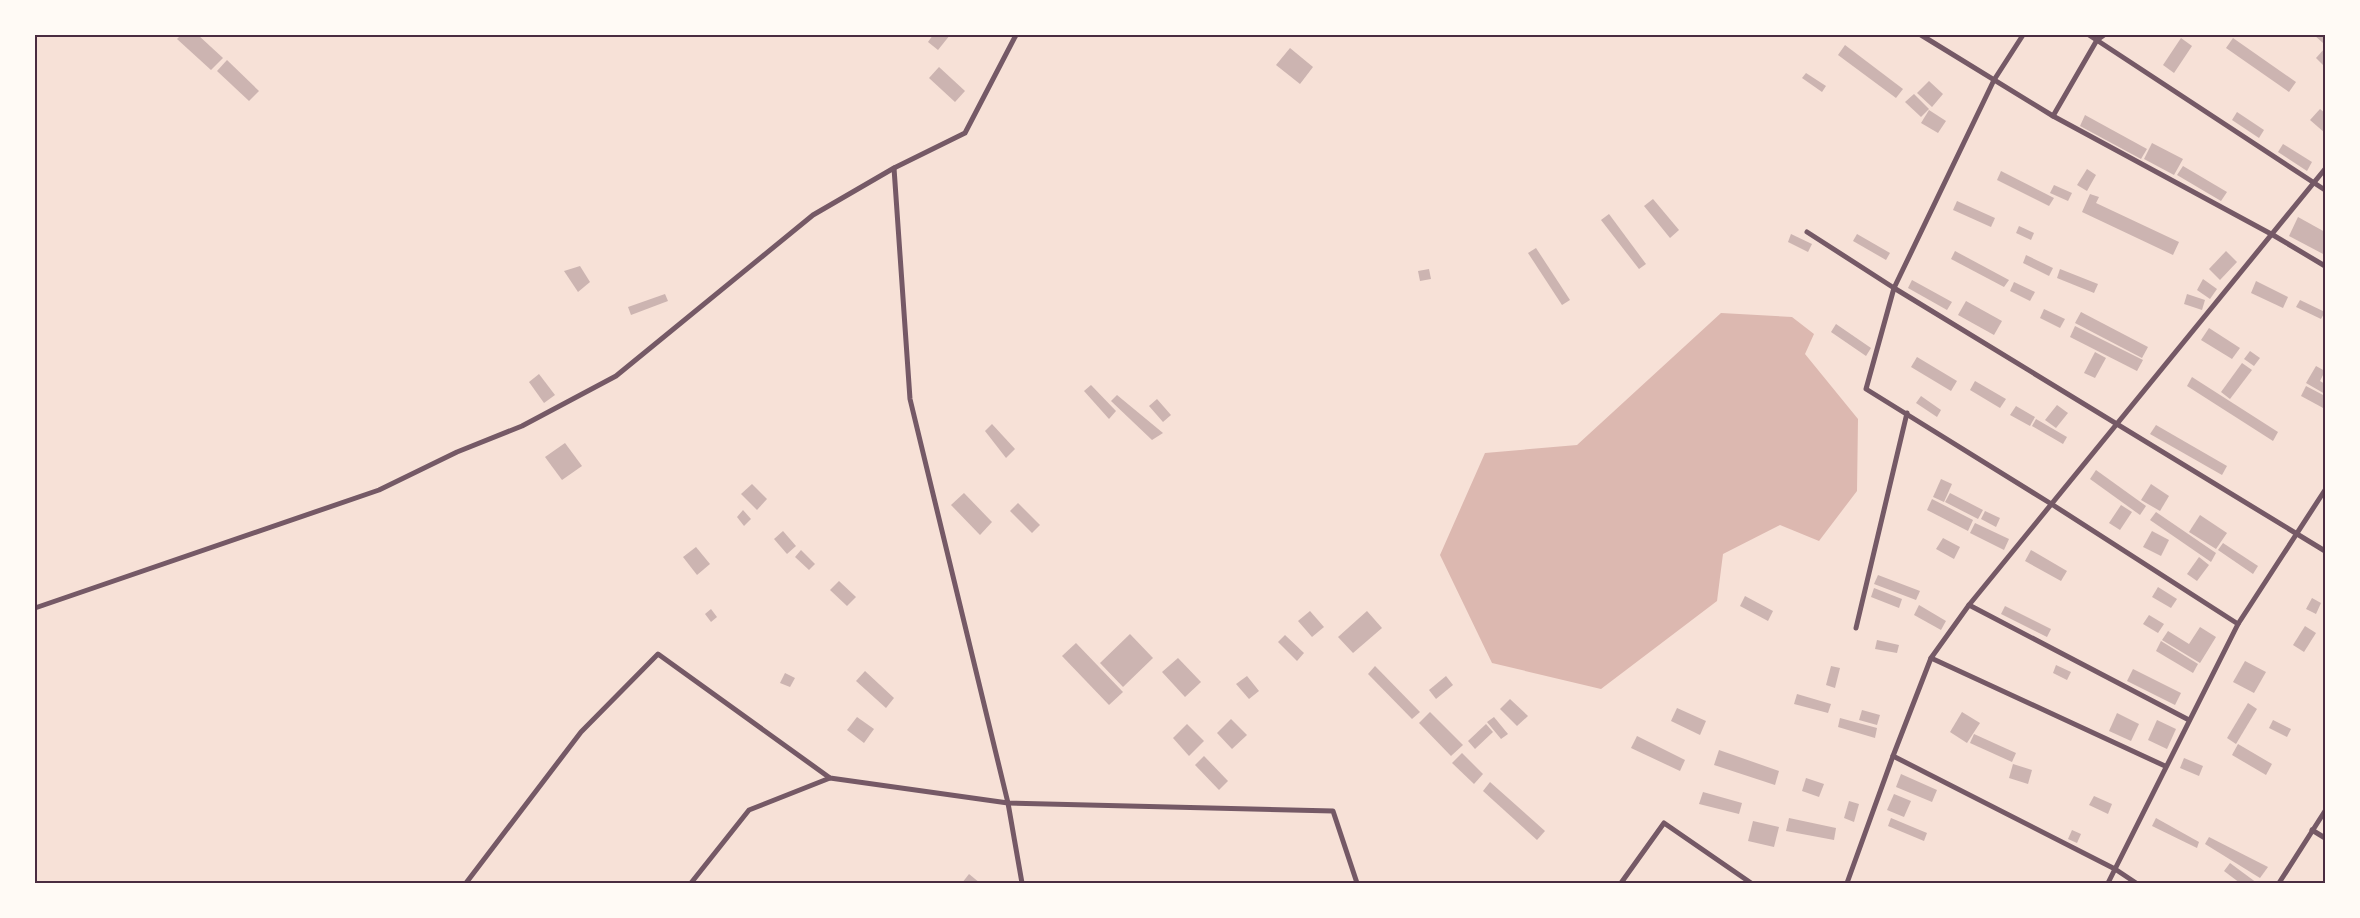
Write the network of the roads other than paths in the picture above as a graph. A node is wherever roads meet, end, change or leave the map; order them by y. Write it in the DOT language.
graph roads {
  1 [pos="1016,35"];
  2 [pos="1921,35"];
  3 [pos="2023,35"];
  4 [pos="2089,35"];
  5 [pos="2104,35"];
  6 [pos="2097,40"];
  7 [pos="1994,80"];
  8 [pos="2053,116"];
  9 [pos="894,168"];
  10 [pos="2325,169"];
  11 [pos="2314,182"];
  12 [pos="2325,190"];
  13 [pos="1807,232"];
  14 [pos="2273,235"];
  15 [pos="2325,266"];
  16 [pos="1894,288"];
  17 [pos="1907,413"];
  18 [pos="2118,423"];
  19 [pos="2325,490"];
  20 [pos="2053,505"];
  21 [pos="2298,534"];
  22 [pos="2325,551"];
  23 [pos="1969,605"];
  24 [pos="35,608"];
  25 [pos="2238,624"];
  26 [pos="1856,628"];
  27 [pos="1932,658"];
  28 [pos="2189,720"];
  29 [pos="1893,756"];
  30 [pos="2165,766"];
  31 [pos="830,778"];
  32 [pos="1008,803"];
  33 [pos="2325,811"];
  34 [pos="2312,830"];
  35 [pos="2325,838"];
  36 [pos="2115,869"];
  37 [pos="466,883"];
  38 [pos="691,883"];
  39 [pos="1022,883"];
  40 [pos="1358,883"];
  41 [pos="1621,883"];
  42 [pos="1751,883"];
  43 [pos="1847,883"];
  44 [pos="2108,883"];
  45 [pos="2136,883"];
  46 [pos="2279,883"];
  1 -- 9 [label="street"];
  2 -- 7 [label="street"];
  3 -- 7 [label="street"];
  4 -- 6 [label="street"];
  5 -- 6 [label="street"];
  6 -- 8 [label="street"];
  6 -- 11 [label="street"];
  7 -- 8 [label="street"];
  7 -- 16 [label="street"];
  8 -- 14 [label="street"];
  9 -- 24 [label="street"];
  9 -- 32 [label="street"];
  10 -- 11 [label="street"];
  11 -- 12 [label="street"];
  11 -- 14 [label="street"];
  13 -- 16 [label="street"];
  14 -- 15 [label="street"];
  14 -- 18 [label="street"];
  16 -- 17 [label="street"];
  16 -- 18 [label="street"];
  17 -- 20 [label="street"];
  17 -- 26 [label="street"];
  18 -- 20 [label="street"];
  18 -- 21 [label="street"];
  19 -- 21 [label="street"];
  20 -- 23 [label="street"];
  20 -- 25 [label="street"];
  21 -- 22 [label="street"];
  21 -- 25 [label="street"];
  23 -- 27 [label="street"];
  23 -- 28 [label="street"];
  25 -- 28 [label="street"];
  27 -- 29 [label="street"];
  27 -- 30 [label="street"];
  28 -- 30 [label="street"];
  29 -- 36 [label="street"];
  29 -- 43 [label="street"];
  30 -- 36 [label="street"];
  31 -- 32 [label="street"];
  31 -- 37 [label="street"];
  31 -- 38 [label="street"];
  32 -- 39 [label="street"];
  32 -- 40 [label="street"];
  33 -- 34 [label="street"];
  34 -- 35 [label="street"];
  34 -- 46 [label="street"];
  36 -- 44 [label="street"];
  36 -- 45 [label="street"];
  41 -- 42 [label="street"];
}
